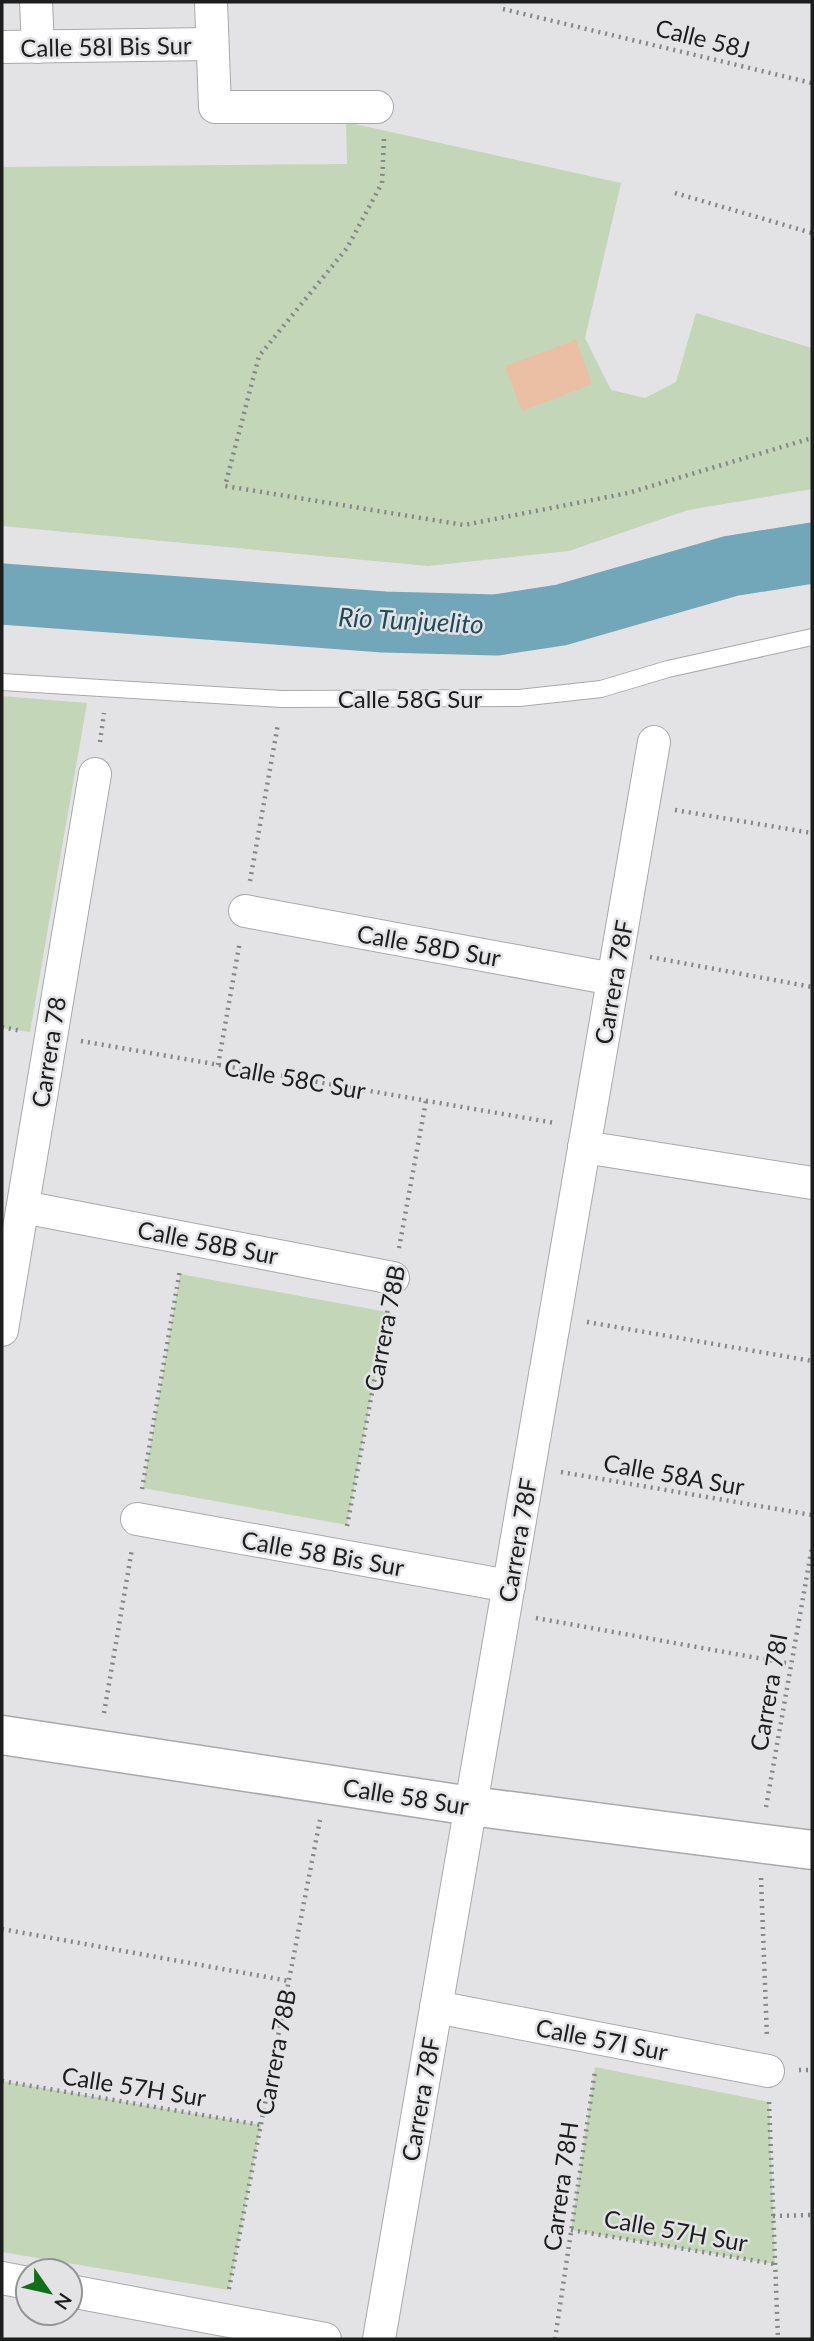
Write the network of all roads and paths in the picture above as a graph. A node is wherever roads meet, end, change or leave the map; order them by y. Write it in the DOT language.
graph roads {
  1 [pos="36,2"];
  2 [pos="211,2"];
  3 [pos="503,9"];
  4 [pos="211,44"];
  5 [pos="2,47"];
  6 [pos="38,47"];
  7 [pos="812,83"];
  8 [pos="377,107"];
  9 [pos="675,193"];
  10 [pos="812,233"];
  11 [pos="812,438"];
  12 [pos="812,637"];
  13 [pos="2,682"];
  14 [pos="108,688"];
  15 [pos="654,742"];
  16 [pos="94,774"];
  17 [pos="643,805"];
  18 [pos="812,833"];
  19 [pos="245,911"];
  20 [pos="616,965"];
  21 [pos="812,987"];
  22 [pos="2,1027"];
  23 [pos="51,1036"];
  24 [pos="426,1101"];
  25 [pos="586,1138"];
  26 [pos="812,1183"];
  27 [pos="23,1207"];
  28 [pos="393,1278"];
  29 [pos="555,1316"];
  30 [pos="2,1330"];
  31 [pos="812,1361"];
  32 [pos="529,1467"];
  33 [pos="812,1515"];
  34 [pos="137,1519"];
  35 [pos="812,1547"];
  36 [pos="342,1556"];
  37 [pos="506,1599"];
  38 [pos="791,1664"];
  39 [pos="2,1735"];
  40 [pos="327,1784"];
  41 [pos="471,1806"];
  42 [pos="759,1843"];
  43 [pos="812,1850"];
  44 [pos="2,1929"];
  45 [pos="289,1981"];
  46 [pos="436,2007"];
  47 [pos="600,2039"];
  48 [pos="768,2071"];
  49 [pos="2,2081"];
  50 [pos="261,2124"];
  51 [pos="773,2216"];
  52 [pos="812,2216"];
  53 [pos="571,2230"];
  54 [pos="775,2264"];
  55 [pos="84,2294"];
  56 [pos="224,2320"];
  57 [pos="325,2339"];
  58 [pos="379,2339"];
  59 [pos="555,2339"];
  1 -- 6 [label="street"];
  2 -- 4 [label="street"];
  3 -- 7 [label="path, Calle 58J"];
  4 -- 6 [label="street, Calle 58I Bis Sur"];
  4 -- 8 [label="street"];
  5 -- 6 [label="street, Calle 58I Bis Sur"];
  8 -- 11 [label="path"];
  9 -- 10 [label="path"];
  12 -- 14 [label="lane, Calle 58G Sur"];
  13 -- 14 [label="lane, Calle 58G Sur"];
  14 -- 16 [label="path"];
  15 -- 17 [label="street, Carrera 78F"];
  16 -- 23 [label="street, Carrera 78"];
  17 -- 18 [label="path"];
  17 -- 20 [label="street, Carrera 78F"];
  19 -- 20 [label="street, Calle 58D Sur"];
  20 -- 21 [label="path"];
  20 -- 25 [label="street, Carrera 78F"];
  22 -- 23 [label="path, Calle 58C Sur"];
  23 -- 24 [label="path, Calle 58C Sur"];
  23 -- 27 [label="street, Carrera 78"];
  24 -- 25 [label="path, Calle 58C Sur"];
  24 -- 28 [label="path, Carrera 78B"];
  25 -- 26 [label="street"];
  25 -- 29 [label="street, Carrera 78F"];
  27 -- 28 [label="street, Calle 58B Sur"];
  27 -- 30 [label="street, Carrera 78"];
  28 -- 36 [label="path, Carrera 78B"];
  29 -- 31 [label="path"];
  29 -- 32 [label="street, Carrera 78F"];
  32 -- 33 [label="path, Calle 58A Sur"];
  32 -- 37 [label="street, Carrera 78F"];
  34 -- 36 [label="street, Calle 58 Bis Sur"];
  35 -- 38 [label="path, Carrera 78I"];
  36 -- 37 [label="street, Calle 58 Bis Sur"];
  37 -- 38 [label="path"];
  37 -- 41 [label="street, Carrera 78F"];
  38 -- 42 [label="path, Carrera 78I"];
  39 -- 40 [label="street, Calle 58 Sur"];
  40 -- 41 [label="street, Calle 58 Sur"];
  40 -- 45 [label="path, Carrera 78B"];
  41 -- 42 [label="street, Calle 58 Sur"];
  41 -- 46 [label="street, Carrera 78F"];
  42 -- 43 [label="street, Calle 58 Sur"];
  44 -- 45 [label="path"];
  45 -- 50 [label="path, Carrera 78B"];
  46 -- 47 [label="street, Calle 57I Sur"];
  46 -- 58 [label="street, Carrera 78F"];
  47 -- 48 [label="street, Calle 57I Sur"];
  47 -- 53 [label="path, Carrera 78H"];
  49 -- 50 [label="path, Calle 57H Sur"];
  50 -- 56 [label="path, Carrera 78B"];
  51 -- 52 [label="path, Calle 57H Sur"];
  53 -- 54 [label="path, Calle 57H Sur"];
  53 -- 59 [label="path, Carrera 78H"];
  55 -- 56 [label="street"];
  56 -- 57 [label="street"];
}
